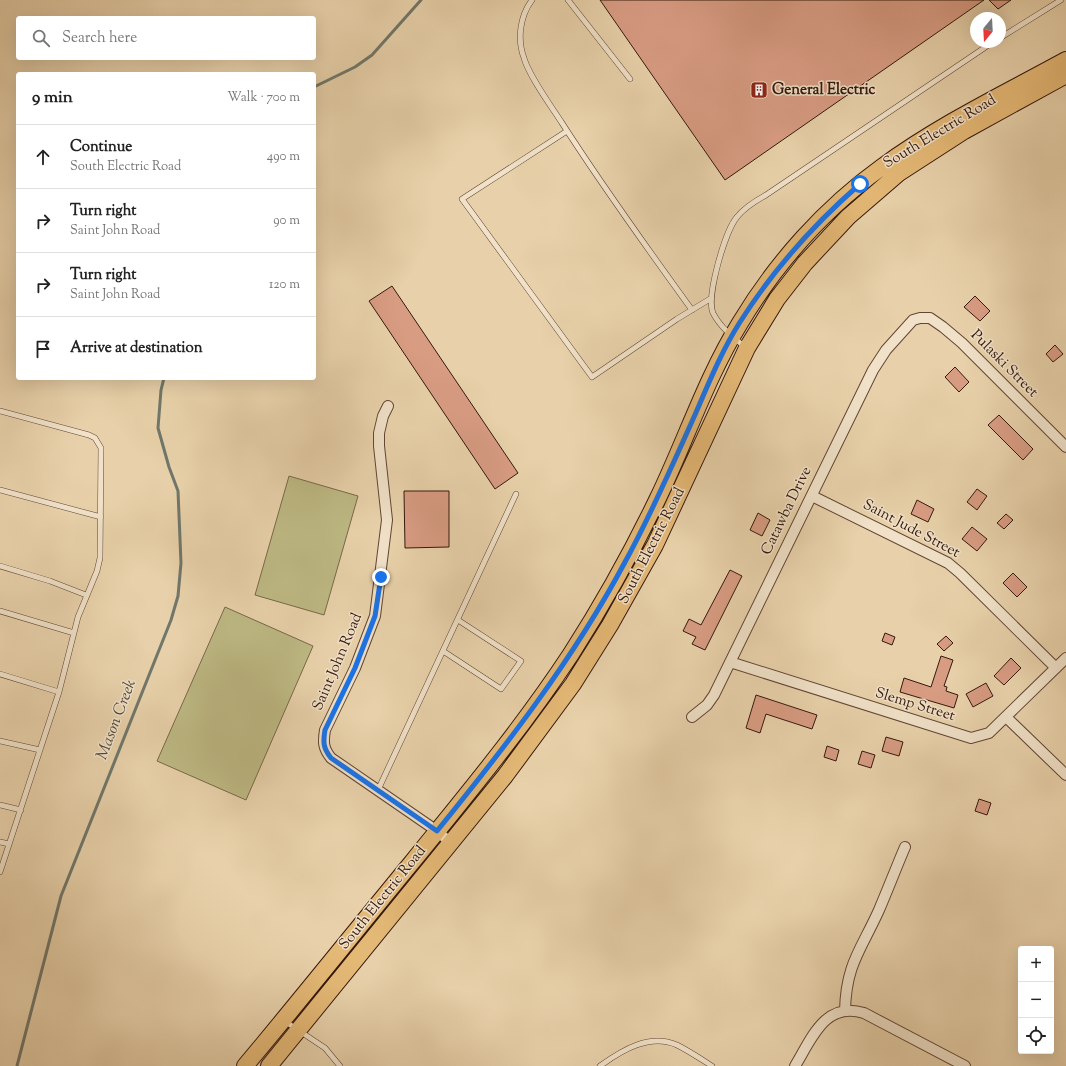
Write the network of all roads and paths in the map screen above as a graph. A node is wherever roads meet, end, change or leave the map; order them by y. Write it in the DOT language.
graph roads {
  1 [pos="532,0"];
  2 [pos="568,0"];
  3 [pos="1061,0"];
  4 [pos="1006,34"];
  5 [pos="984,48"];
  6 [pos="1066,60"];
  7 [pos="1066,75"];
  8 [pos="630,79"];
  9 [pos="567,131"];
  10 [pos="710,299"];
  11 [pos="692,310"];
  12 [pos="913,320"];
  13 [pos="732,336"];
  14 [pos="747,348"];
  15 [pos="388,406"];
  16 [pos="0,411"];
  17 [pos="1066,447"];
  18 [pos="0,490"];
  19 [pos="516,494"];
  20 [pos="812,496"];
  21 [pos="101,518"];
  22 [pos="0,566"];
  23 [pos="86,595"];
  24 [pos="0,611"];
  25 [pos="458,620"];
  26 [pos="74,633"];
  27 [pos="443,651"];
  28 [pos="1066,658"];
  29 [pos="730,662"];
  30 [pos="1056,668"];
  31 [pos="0,674"];
  32 [pos="59,692"];
  33 [pos="692,717"];
  34 [pos="1006,717"];
  35 [pos="0,741"];
  36 [pos="40,750"];
  37 [pos="1066,775"];
  38 [pos="378,790"];
  39 [pos="0,805"];
  40 [pos="21,810"];
  41 [pos="437,831"];
  42 [pos="0,842"];
  43 [pos="451,843"];
  44 [pos="9,844"];
  45 [pos="905,847"];
  46 [pos="0,872"];
  47 [pos="845,1010"];
  48 [pos="284,1020"];
  49 [pos="298,1031"];
  50 [pos="244,1066"];
  51 [pos="269,1066"];
  52 [pos="340,1066"];
  53 [pos="600,1066"];
  54 [pos="712,1066"];
  55 [pos="795,1066"];
  56 [pos="965,1066"];
  1 -- 9 [label="lane"];
  2 -- 8 [label="lane"];
  3 -- 4 [label="lane"];
  5 -- 10 [label="lane"];
  6 -- 13 [label="main road, South Electric Road"];
  7 -- 14 [label="main road, South Electric Road"];
  9 -- 11 [label="lane"];
  9 -- 11 [label="lane"];
  10 -- 11 [label="lane"];
  10 -- 13 [label="lane"];
  12 -- 17 [label="street, Pulaski Street"];
  12 -- 20 [label="street, Catawba Drive"];
  13 -- 14 [label="lane"];
  13 -- 41 [label="main road, South Electric Road"];
  14 -- 43 [label="main road, South Electric Road"];
  15 -- 38 [label="street, Saint John Road"];
  16 -- 21 [label="lane"];
  18 -- 21 [label="lane"];
  19 -- 25 [label="lane"];
  20 -- 29 [label="street, Catawba Drive"];
  20 -- 30 [label="street, Saint Jude Street"];
  21 -- 23 [label="lane"];
  22 -- 23 [label="lane"];
  23 -- 26 [label="lane"];
  24 -- 26 [label="lane"];
  25 -- 27 [label="lane"];
  25 -- 27 [label="lane"];
  26 -- 32 [label="lane"];
  27 -- 38 [label="lane"];
  28 -- 30 [label="street, Slemp Street"];
  29 -- 33 [label="street, Catawba Drive"];
  29 -- 34 [label="street, Slemp Street"];
  30 -- 34 [label="street, Slemp Street"];
  31 -- 32 [label="lane"];
  32 -- 36 [label="lane"];
  34 -- 37 [label="street"];
  35 -- 36 [label="lane"];
  36 -- 40 [label="lane"];
  38 -- 41 [label="street, Saint John Road"];
  39 -- 40 [label="lane"];
  40 -- 44 [label="lane"];
  41 -- 43 [label="street, Saint John Road"];
  41 -- 48 [label="main road, South Electric Road"];
  42 -- 44 [label="lane"];
  43 -- 49 [label="main road, South Electric Road"];
  44 -- 46 [label="lane"];
  45 -- 47 [label="street"];
  47 -- 55 [label="street"];
  47 -- 56 [label="street"];
  48 -- 49 [label="lane"];
  48 -- 50 [label="main road, South Electric Road"];
  49 -- 51 [label="main road, South Electric Road"];
  49 -- 52 [label="lane"];
  53 -- 54 [label="lane"];
}
